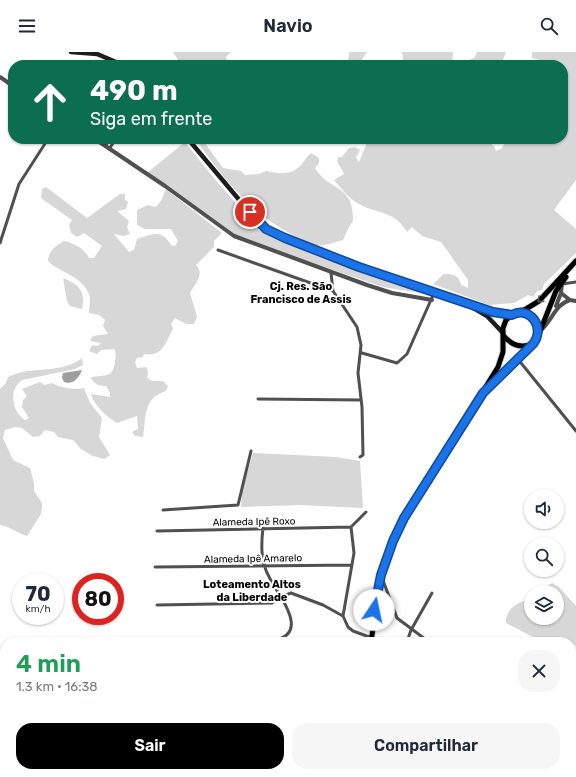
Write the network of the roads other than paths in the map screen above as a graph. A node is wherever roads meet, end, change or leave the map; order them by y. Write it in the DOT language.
graph roads {
  1 [pos="71,52"];
  2 [pos="111,60"];
  3 [pos="45,144"];
  4 [pos="102,144"];
  5 [pos="112,144"];
  6 [pos="192,144"];
  7 [pos="105,146"];
  8 [pos="109,149"];
  9 [pos="0,243"];
  10 [pos="218,250"];
  11 [pos="576,262"];
  12 [pos="331,273"];
  13 [pos="563,282"];
  14 [pos="576,282"];
  15 [pos="333,291"];
  16 [pos="435,291"];
  17 [pos="561,293"];
  18 [pos="432,300"];
  19 [pos="460,300"];
  20 [pos="570,300"];
  21 [pos="576,301"];
  22 [pos="514,314"];
  23 [pos="553,316"];
  24 [pos="542,329"];
  25 [pos="503,334"];
  26 [pos="539,335"];
  27 [pos="533,344"];
  28 [pos="362,353"];
  29 [pos="517,358"];
  30 [pos="483,393"];
  31 [pos="258,399"];
  32 [pos="361,400"];
  33 [pos="576,430"];
  34 [pos="251,451"];
  35 [pos="360,457"];
  36 [pos="163,510"];
  37 [pos="366,512"];
  38 [pos="351,527"];
  39 [pos="263,528"];
  40 [pos="156,531"];
  41 [pos="263,565"];
  42 [pos="352,565"];
  43 [pos="155,567"];
  44 [pos="381,575"];
  45 [pos="432,593"];
  46 [pos="282,597"];
  47 [pos="157,605"];
  48 [pos="343,616"];
  49 [pos="411,630"];
  50 [pos="284,637"];
  51 [pos="365,637"];
  52 [pos="371,637"];
  53 [pos="409,637"];
  54 [pos="422,637"];
  1 -- 2 [label="main road"];
  3 -- 9 [label="street"];
  4 -- 7 [label="street"];
  5 -- 8 [label="street"];
  6 -- 16 [label="main road"];
  7 -- 8 [label="street"];
  8 -- 12 [label="street"];
  10 -- 15 [label="street"];
  11 -- 13 [label="highway"];
  11 -- 22 [label="highway, one-way"];
  12 -- 15 [label="street"];
  12 -- 18 [label="street"];
  13 -- 14 [label="street"];
  13 -- 17 [label="street"];
  13 -- 24 [label="highway"];
  15 -- 28 [label="street"];
  16 -- 18 [label="street"];
  16 -- 19 [label="main road"];
  17 -- 20 [label="street"];
  17 -- 23 [label="street"];
  18 -- 28 [label="street"];
  19 -- 22 [label="main road"];
  19 -- 25 [label="main road"];
  20 -- 21 [label="street"];
  20 -- 23 [label="street"];
  22 -- 25 [label="highway"];
  22 -- 26 [label="highway"];
  23 -- 24 [label="street"];
  24 -- 26 [label="highway"];
  25 -- 27 [label="highway"];
  25 -- 30 [label="highway"];
  26 -- 27 [label="highway"];
  27 -- 29 [label="highway"];
  28 -- 32 [label="street"];
  29 -- 30 [label="highway"];
  29 -- 33 [label="street"];
  30 -- 44 [label="highway"];
  31 -- 32 [label="street"];
  32 -- 35 [label="street"];
  34 -- 36 [label="street"];
  37 -- 38 [label="street"];
  38 -- 39 [label="street, Alameda Ipê Roxo"];
  38 -- 42 [label="street"];
  39 -- 40 [label="street, Alameda Ipê Roxo"];
  39 -- 41 [label="street"];
  41 -- 42 [label="street, Alameda Ipê Amarelo"];
  41 -- 43 [label="street, Alameda Ipê Amarelo"];
  41 -- 46 [label="street"];
  42 -- 48 [label="street"];
  44 -- 49 [label="street"];
  44 -- 52 [label="highway"];
  45 -- 49 [label="street"];
  46 -- 47 [label="street"];
  46 -- 48 [label="street"];
  46 -- 50 [label="street"];
  48 -- 51 [label="street"];
  49 -- 53 [label="street"];
  49 -- 54 [label="street"];
}
